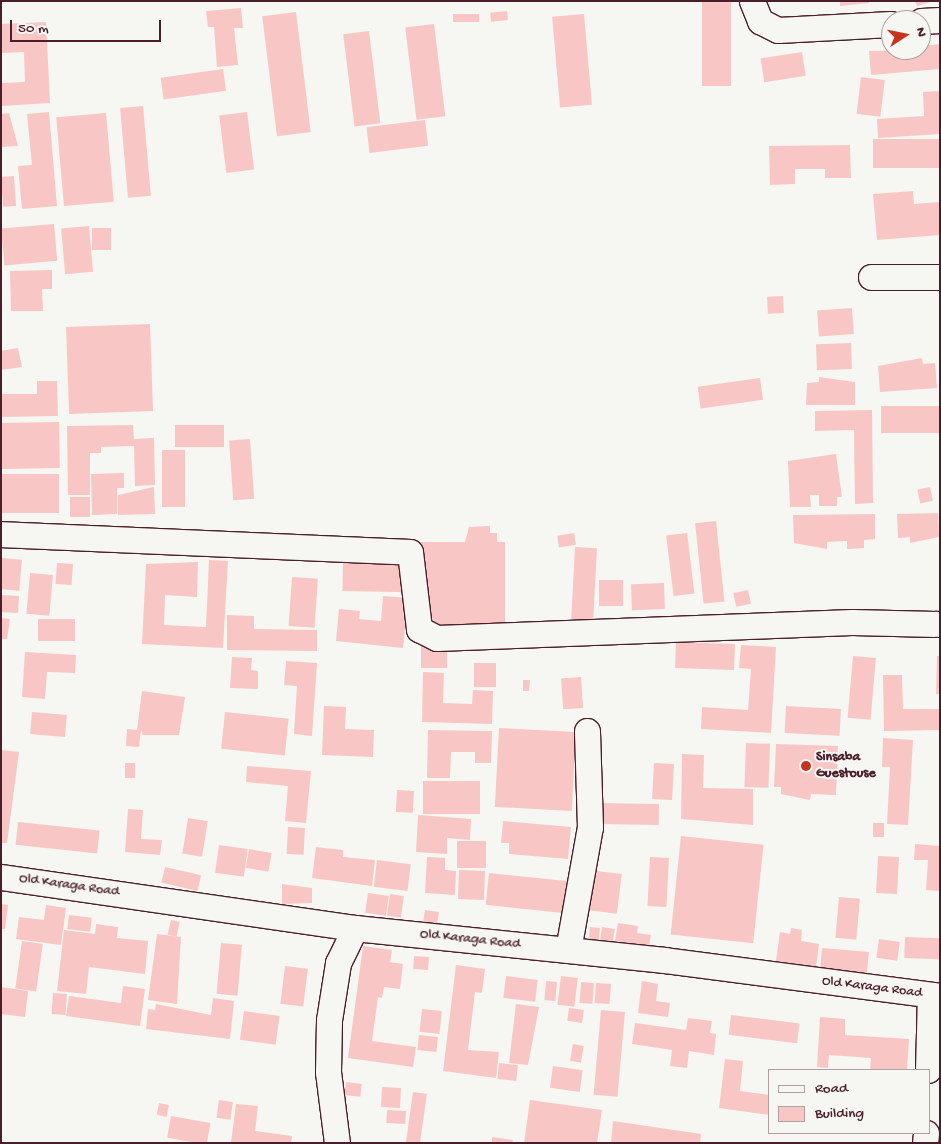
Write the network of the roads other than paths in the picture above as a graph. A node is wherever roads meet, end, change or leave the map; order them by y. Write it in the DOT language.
graph roads {
  1 [pos="752,1"];
  2 [pos="881,25"];
  3 [pos="871,277"];
  4 [pos="940,277"];
  5 [pos="1,534"];
  6 [pos="940,624"];
  7 [pos="587,731"];
  8 [pos="1,877"];
  9 [pos="355,928"];
  10 [pos="568,950"];
  11 [pos="935,996"];
  12 [pos="928,1069"];
  13 [pos="337,1143"];
  1 -- 2 [label="street"];
  3 -- 4 [label="street"];
  5 -- 6 [label="street"];
  7 -- 10 [label="street"];
  8 -- 9 [label="street, Old Karaga Road"];
  9 -- 10 [label="street, Old Karaga Road"];
  9 -- 13 [label="street"];
  10 -- 11 [label="street, Old Karaga Road"];
  11 -- 12 [label="street"];
}
